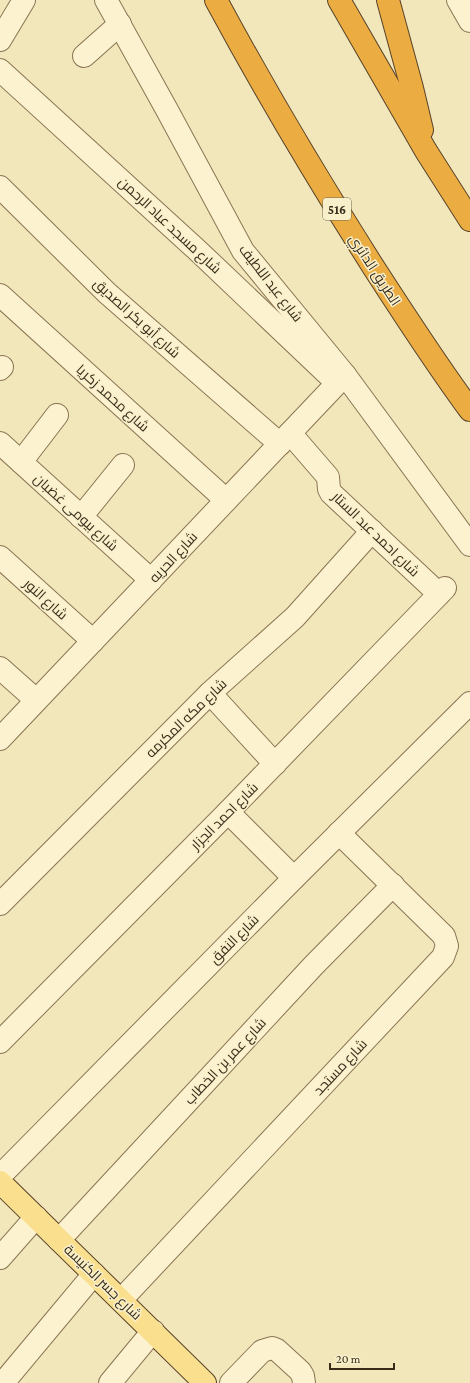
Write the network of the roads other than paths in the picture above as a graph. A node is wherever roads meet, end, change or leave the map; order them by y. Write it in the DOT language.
graph roads {
  1 [pos="24,0"];
  2 [pos="106,0"];
  3 [pos="216,0"];
  4 [pos="340,0"];
  5 [pos="388,0"];
  6 [pos="458,0"];
  7 [pos="470,21"];
  8 [pos="120,24"];
  9 [pos="0,40"];
  10 [pos="84,56"];
  11 [pos="0,70"];
  12 [pos="426,151"];
  13 [pos="0,188"];
  14 [pos="470,220"];
  15 [pos="0,295"];
  16 [pos="341,379"];
  17 [pos="470,410"];
  18 [pos="57,415"];
  19 [pos="285,438"];
  20 [pos="0,443"];
  21 [pos="21,462"];
  22 [pos="124,465"];
  23 [pos="226,500"];
  24 [pos="81,517"];
  25 [pos="372,531"];
  26 [pos="470,545"];
  27 [pos="0,556"];
  28 [pos="151,580"];
  29 [pos="442,591"];
  30 [pos="93,641"];
  31 [pos="0,668"];
  32 [pos="210,693"];
  33 [pos="36,700"];
  34 [pos="470,703"];
  35 [pos="0,739"];
  36 [pos="275,764"];
  37 [pos="228,812"];
  38 [pos="339,833"];
  39 [pos="294,878"];
  40 [pos="393,885"];
  41 [pos="0,904"];
  42 [pos="0,1042"];
  43 [pos="0,1176"];
  44 [pos="0,1182"];
  45 [pos="36,1217"];
  46 [pos="59,1240"];
  47 [pos="0,1258"];
  48 [pos="94,1274"];
  49 [pos="121,1300"];
  50 [pos="153,1331"];
  51 [pos="3,1383"];
  52 [pos="110,1383"];
  53 [pos="205,1383"];
  54 [pos="231,1383"];
  55 [pos="304,1383"];
  1 -- 9 [label="street"];
  2 -- 8 [label="street, شارع عبد اللطيف"];
  3 -- 17 [label="highway, الطريق الدائري / 516"];
  4 -- 12 [label="highway"];
  5 -- 12 [label="highway"];
  6 -- 7 [label="street"];
  8 -- 10 [label="street"];
  8 -- 16 [label="street, شارع عبد اللطيف"];
  11 -- 16 [label="street, شارع مسجد عباد الرحمن"];
  12 -- 14 [label="highway"];
  13 -- 19 [label="street, شارع أبو بكر الصديق"];
  15 -- 23 [label="street, شارع محمد زكريا"];
  16 -- 19 [label="street, شارع الحريه"];
  16 -- 26 [label="street, شارع عبد اللطيف"];
  18 -- 21 [label="street"];
  19 -- 23 [label="street, شارع الحريه"];
  19 -- 25 [label="street, شارع احمد عبد الستار"];
  20 -- 21 [label="street, شارع بيومى غضبان"];
  21 -- 24 [label="street, شارع بيومى غضبان"];
  22 -- 24 [label="street"];
  23 -- 28 [label="street, شارع الحريه"];
  24 -- 28 [label="street, شارع بيومى غضبان"];
  25 -- 29 [label="street, شارع احمد عبد الستار"];
  25 -- 32 [label="street, شارع مكه المكرمه"];
  27 -- 30 [label="street, شارع النور"];
  28 -- 30 [label="street, شارع الحريه"];
  29 -- 36 [label="street, شارع احمد الجزار"];
  30 -- 33 [label="street, شارع الحريه"];
  31 -- 33 [label="street"];
  32 -- 36 [label="street"];
  32 -- 41 [label="street, شارع مكه المكرمه"];
  33 -- 35 [label="street, شارع الحريه"];
  34 -- 38 [label="street, شارع النفق"];
  36 -- 37 [label="street, شارع احمد الجزار"];
  37 -- 39 [label="street"];
  37 -- 42 [label="street, شارع احمد الجزار"];
  38 -- 39 [label="street, شارع النفق"];
  38 -- 40 [label="street, شارع مستجد"];
  39 -- 43 [label="street, شارع النفق"];
  40 -- 46 [label="street, شارع عمر بن الخطاب"];
  40 -- 49 [label="street, شارع مستجد"];
  44 -- 45 [label="main road, شارع جسر الكنيسة"];
  45 -- 46 [label="main road, شارع جسر الكنيسة"];
  45 -- 47 [label="street"];
  46 -- 48 [label="main road, شارع جسر الكنيسة"];
  48 -- 49 [label="main road, شارع جسر الكنيسة"];
  48 -- 51 [label="street"];
  49 -- 50 [label="main road, شارع جسر الكنيسة"];
  50 -- 52 [label="street"];
  50 -- 53 [label="main road, شارع جسر الكنيسة"];
  54 -- 55 [label="street"];
}
